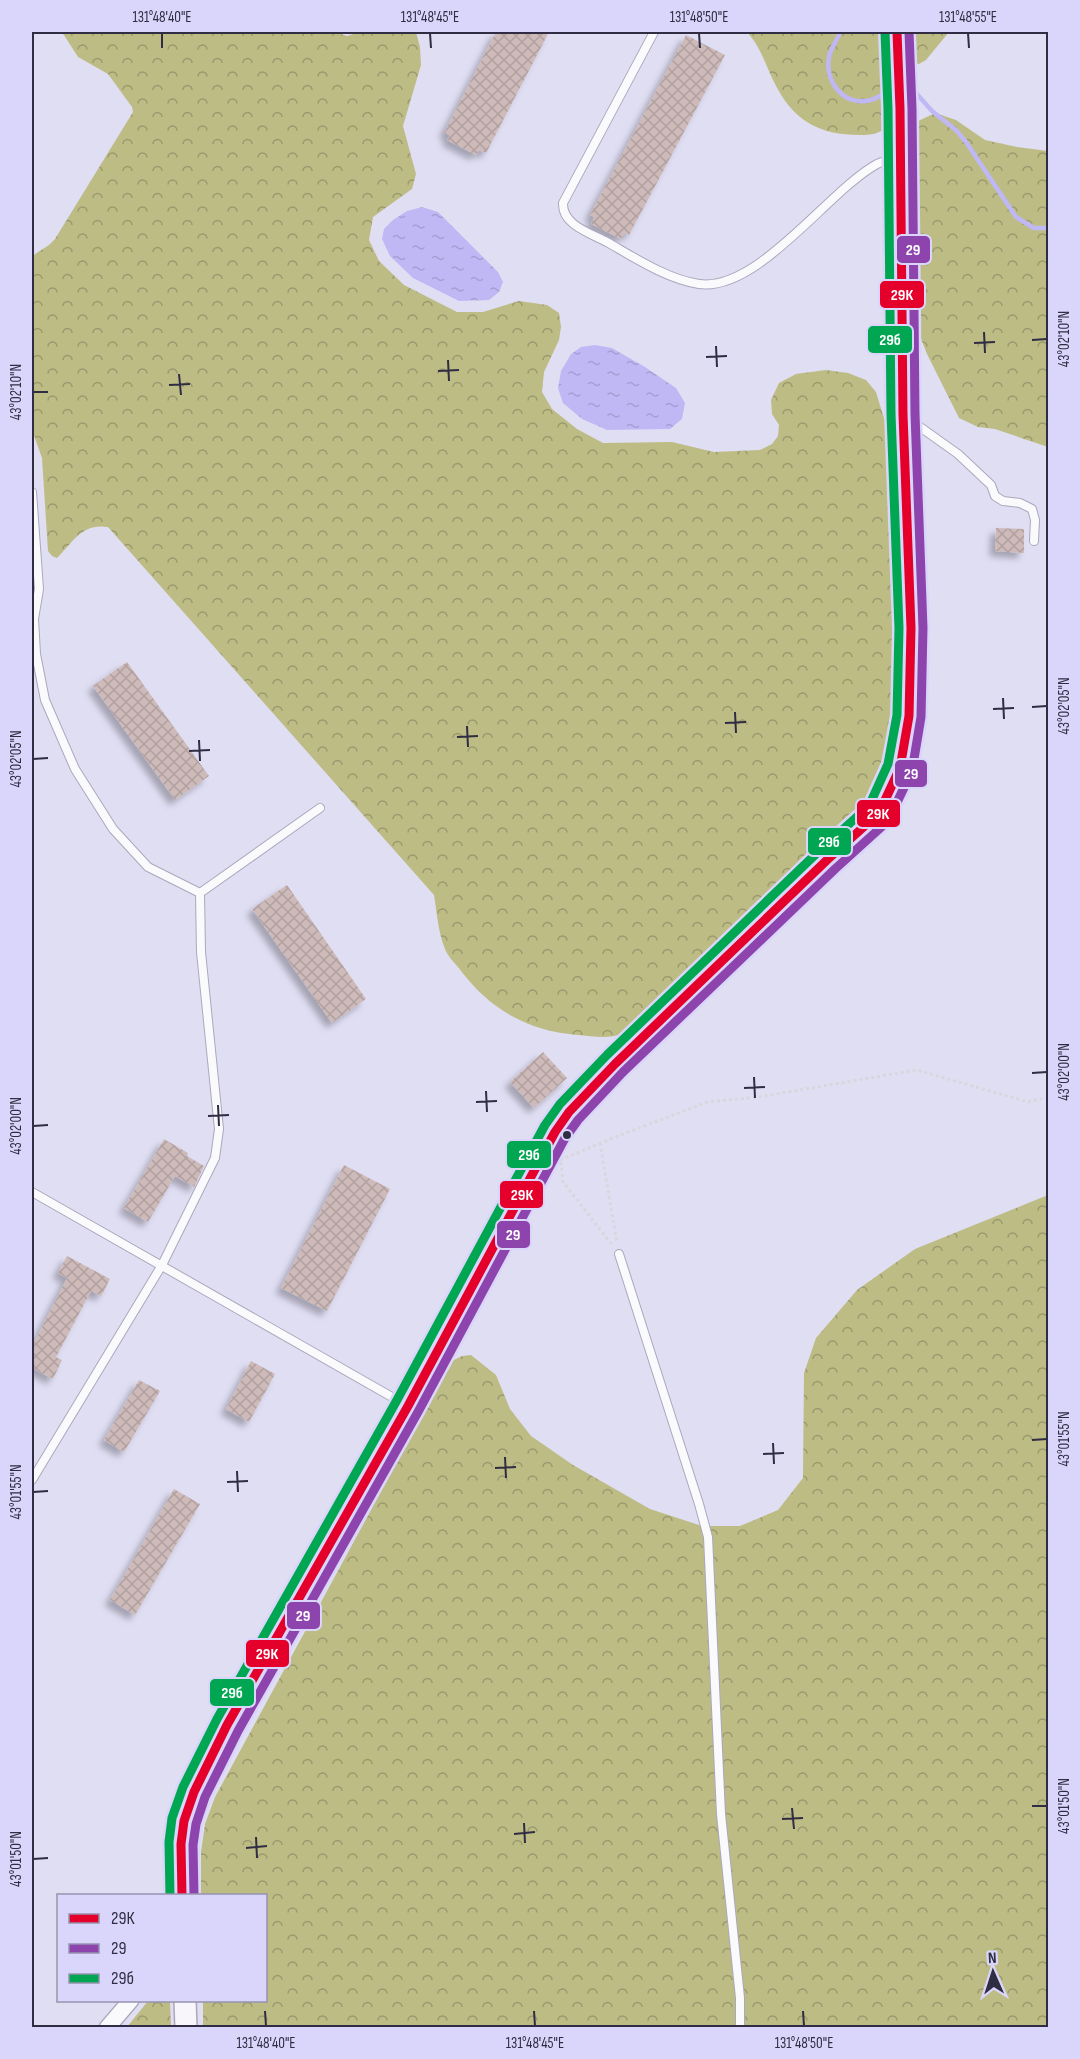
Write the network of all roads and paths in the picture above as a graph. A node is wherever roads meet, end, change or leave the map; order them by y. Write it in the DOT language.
graph roads {
  1 [pos="654,32"];
  2 [pos="897,32"];
  3 [pos="901,156"];
  4 [pos="903,414"];
  5 [pos="32,492"];
  6 [pos="1034,541"];
  7 [pos="320,808"];
  8 [pos="200,893"];
  9 [pos="1048,1097"];
  10 [pos="600,1143"];
  11 [pos="551,1157"];
  12 [pos="32,1192"];
  13 [pos="619,1254"];
  14 [pos="162,1265"];
  15 [pos="408,1406"];
  16 [pos="32,1480"];
  17 [pos="182,1894"];
  18 [pos="130,2002"];
  19 [pos="185,2002"];
  20 [pos="107,2028"];
  21 [pos="186,2028"];
  22 [pos="740,2028"];
  1 -- 3 [label="lane"];
  2 -- 3 [label="main road"];
  3 -- 4 [label="main road"];
  4 -- 6 [label="lane"];
  4 -- 11 [label="main road"];
  5 -- 8 [label="lane"];
  7 -- 8 [label="lane"];
  8 -- 14 [label="lane"];
  9 -- 10 [label="path"];
  10 -- 11 [label="path"];
  10 -- 13 [label="path"];
  11 -- 13 [label="path"];
  11 -- 15 [label="main road"];
  12 -- 14 [label="lane"];
  13 -- 22 [label="lane"];
  14 -- 15 [label="lane"];
  14 -- 16 [label="lane"];
  15 -- 17 [label="main road"];
  18 -- 20 [label="street"];
  19 -- 21 [label="main road"];
}
